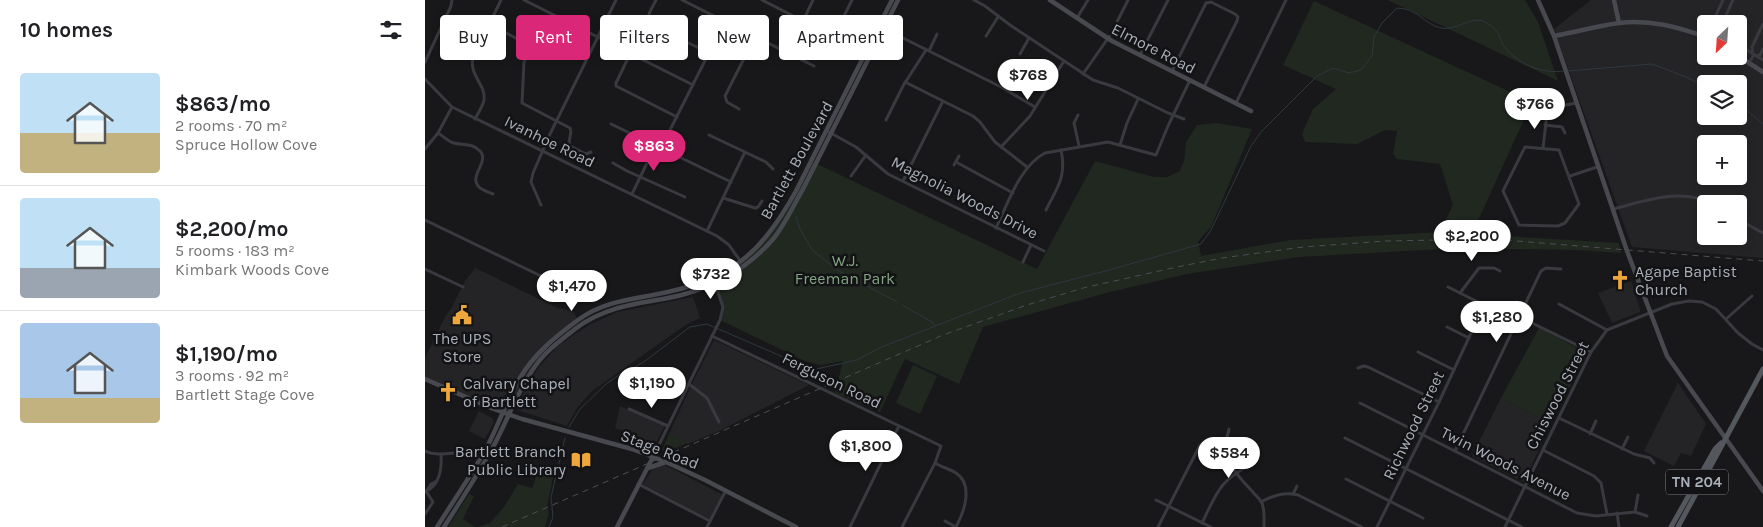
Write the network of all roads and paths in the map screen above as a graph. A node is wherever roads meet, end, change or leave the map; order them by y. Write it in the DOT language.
graph roads {
  1 [pos="452,0"];
  2 [pos="501,0"];
  3 [pos="524,0"];
  4 [pos="616,0"];
  5 [pos="657,0"];
  6 [pos="682,0"];
  7 [pos="762,0"];
  8 [pos="813,0"];
  9 [pos="852,0"];
  10 [pos="892,0"];
  11 [pos="898,0"];
  12 [pos="974,0"];
  13 [pos="1050,0"];
  14 [pos="1088,0"];
  15 [pos="1128,0"];
  16 [pos="1168,0"];
  17 [pos="1286,0"];
  18 [pos="1538,0"];
  19 [pos="1614,0"];
  20 [pos="1723,0"];
  21 [pos="1733,0"];
  22 [pos="494,15"];
  23 [pos="713,15"];
  24 [pos="791,15"];
  25 [pos="806,15"];
  26 [pos="844,15"];
  27 [pos="885,15"];
  28 [pos="891,15"];
  29 [pos="1716,15"];
  30 [pos="1726,15"];
  31 [pos="998,17"];
  32 [pos="1077,18"];
  33 [pos="1619,23"];
  34 [pos="1763,24"];
  35 [pos="506,33"];
  36 [pos="937,34"];
  37 [pos="1697,34"];
  38 [pos="986,36"];
  39 [pos="1554,36"];
  40 [pos="598,38"];
  41 [pos="1029,38"];
  42 [pos="903,39"];
  43 [pos="1108,39"];
  44 [pos="769,44"];
  45 [pos="698,48"];
  46 [pos="1763,49"];
  47 [pos="1747,50"];
  48 [pos="927,51"];
  49 [pos="1020,54"];
  50 [pos="1754,55"];
  51 [pos="1140,56"];
  52 [pos="472,60"];
  53 [pos="627,60"];
  54 [pos="642,60"];
  55 [pos="706,60"];
  56 [pos="743,60"];
  57 [pos="862,60"];
  58 [pos="869,60"];
  59 [pos="1763,60"];
  60 [pos="1064,61"];
  61 [pos="425,62"];
  62 [pos="1749,63"];
  63 [pos="814,66"];
  64 [pos="1172,72"];
  65 [pos="1763,72"];
  66 [pos="1083,74"];
  67 [pos="425,78"];
  68 [pos="1190,80"];
  69 [pos="905,82"];
  70 [pos="693,85"];
  71 [pos="1204,87"];
  72 [pos="1139,98"];
  73 [pos="943,100"];
  74 [pos="1236,103"];
  75 [pos="1576,103"];
  76 [pos="452,107"];
  77 [pos="1035,107"];
  78 [pos="739,109"];
  79 [pos="1251,111"];
  80 [pos="1078,115"];
  81 [pos="1173,115"];
  82 [pos="677,117"];
  83 [pos="475,119"];
  84 [pos="1184,119"];
  85 [pos="886,120"];
  86 [pos="556,121"];
  87 [pos="611,124"];
  88 [pos="1545,125"];
  89 [pos="827,131"];
  90 [pos="438,133"];
  91 [pos="1565,133"];
  92 [pos="832,134"];
  93 [pos="709,135"];
  94 [pos="1120,145"];
  95 [pos="1079,146"];
  96 [pos="1001,147"];
  97 [pos="659,148"];
  98 [pos="1543,148"];
  99 [pos="425,149"];
  100 [pos="1061,150"];
  101 [pos="542,152"];
  102 [pos="591,152"];
  103 [pos="745,152"];
  104 [pos="866,155"];
  105 [pos="959,156"];
  106 [pos="613,162"];
  107 [pos="1027,166"];
  108 [pos="1597,167"];
  109 [pos="773,168"];
  110 [pos="640,176"];
  111 [pos="851,176"];
  112 [pos="1569,176"];
  113 [pos="903,181"];
  114 [pos="731,182"];
  115 [pos="1013,193"];
  116 [pos="493,194"];
  117 [pos="631,194"];
  118 [pos="685,197"];
  119 [pos="723,198"];
  120 [pos="1697,198"];
  121 [pos="762,201"];
  122 [pos="541,205"];
  123 [pos="1613,209"];
  124 [pos="1046,210"];
  125 [pos="425,220"];
  126 [pos="1747,224"];
  127 [pos="996,228"];
  128 [pos="707,231"];
  129 [pos="1763,233"];
  130 [pos="1031,245"];
  131 [pos="1044,251"];
  132 [pos="1023,262"];
  133 [pos="743,264"];
  134 [pos="425,269"];
  135 [pos="1561,269"];
  136 [pos="1500,271"];
  137 [pos="541,276"];
  138 [pos="714,281"];
  139 [pos="463,287"];
  140 [pos="1448,287"];
  141 [pos="686,288"];
  142 [pos="689,293"];
  143 [pos="1460,293"];
  144 [pos="1752,296"];
  145 [pos="638,300"];
  146 [pos="1559,304"];
  147 [pos="1484,306"];
  148 [pos="1649,313"];
  149 [pos="1520,317"];
  150 [pos="1726,319"];
  151 [pos="1447,327"];
  152 [pos="1607,330"];
  153 [pos="712,336"];
  154 [pos="1469,338"];
  155 [pos="1763,350"];
  156 [pos="1418,352"];
  157 [pos="1591,352"];
  158 [pos="1358,368"];
  159 [pos="1763,369"];
  160 [pos="1454,370"];
  161 [pos="425,379"];
  162 [pos="689,384"];
  163 [pos="1439,402"];
  164 [pos="1360,403"];
  165 [pos="629,409"];
  166 [pos="503,413"];
  167 [pos="509,415"];
  168 [pos="1559,418"];
  169 [pos="1596,421"];
  170 [pos="719,422"];
  171 [pos="668,426"];
  172 [pos="899,426"];
  173 [pos="1229,429"];
  174 [pos="1590,434"];
  175 [pos="1423,435"];
  176 [pos="1629,437"];
  177 [pos="1345,438"];
  178 [pos="835,439"];
  179 [pos="1725,439"];
  180 [pos="1225,442"];
  181 [pos="1622,449"];
  182 [pos="1543,450"];
  183 [pos="425,451"];
  184 [pos="1455,451"];
  185 [pos="441,454"];
  186 [pos="482,455"];
  187 [pos="653,457"];
  188 [pos="487,458"];
  189 [pos="666,462"];
  190 [pos="882,462"];
  191 [pos="935,463"];
  192 [pos="1254,463"];
  193 [pos="1654,463"];
  194 [pos="647,469"];
  195 [pos="1406,469"];
  196 [pos="1235,472"];
  197 [pos="1346,480"];
  198 [pos="638,484"];
  199 [pos="1297,486"];
  200 [pos="1525,487"];
  201 [pos="426,491"];
  202 [pos="1763,491"];
  203 [pos="725,492"];
  204 [pos="1293,494"];
  205 [pos="1638,495"];
  206 [pos="1156,500"];
  207 [pos="1389,501"];
  208 [pos="1261,502"];
  209 [pos="1169,506"];
  210 [pos="1635,512"];
  211 [pos="425,514"];
  212 [pos="1607,514"];
  213 [pos="1617,514"];
  214 [pos="1647,516"];
  215 [pos="1423,518"];
  216 [pos="1508,520"];
  217 [pos="710,521"];
  218 [pos="945,521"];
  219 [pos="1202,522"];
  220 [pos="437,527"];
  221 [pos="444,527"];
  222 [pos="617,527"];
  223 [pos="707,527"];
  224 [pos="796,527"];
  225 [pos="850,527"];
  226 [pos="902,527"];
  227 [pos="956,527"];
  228 [pos="1158,527"];
  229 [pos="1211,527"];
  230 [pos="1264,527"];
  231 [pos="1362,527"];
  232 [pos="1377,527"];
  233 [pos="1505,527"];
  234 [pos="1522,527"];
  235 [pos="1619,527"];
  236 [pos="1671,527"];
  237 [pos="1677,527"];
  1 -- 61 [label="street"];
  2 -- 22 [label="street"];
  3 -- 40 [label="street"];
  4 -- 40 [label="street"];
  5 -- 45 [label="street"];
  6 -- 23 [label="street"];
  7 -- 24 [label="street"];
  8 -- 25 [label="street"];
  9 -- 26 [label="street"];
  10 -- 27 [label="main road, Bartlett Boulevard"];
  11 -- 28 [label="main road, Bartlett Boulevard"];
  12 -- 31 [label="street"];
  13 -- 32 [label="main road, Elmore Road"];
  14 -- 32 [label="street"];
  15 -- 43 [label="street"];
  16 -- 51 [label="street"];
  17 -- 74 [label="street"];
  18 -- 39 [label="main road"];
  19 -- 33 [label="main road"];
  20 -- 29 [label="street"];
  21 -- 30 [label="street"];
  31 -- 38 [label="street"];
  31 -- 41 [label="street"];
  32 -- 43 [label="main road, Elmore Road"];
  33 -- 37 [label="main road"];
  33 -- 39 [label="main road"];
  34 -- 50 [label="street"];
  35 -- 86 [label="street"];
  36 -- 48 [label="street"];
  39 -- 75 [label="main road"];
  40 -- 86 [label="street"];
  41 -- 49 [label="street"];
  41 -- 60 [label="street"];
  42 -- 48 [label="street"];
  43 -- 51 [label="main road, Elmore Road"];
  43 -- 66 [label="street"];
  44 -- 63 [label="street"];
  46 -- 50 [label="street"];
  47 -- 50 [label="street"];
  48 -- 69 [label="street"];
  48 -- 77 [label="street"];
  50 -- 59 [label="street"];
  50 -- 62 [label="street"];
  51 -- 64 [label="main road, Elmore Road"];
  52 -- 83 [label="street"];
  53 -- 82 [label="street"];
  54 -- 70 [label="street"];
  55 -- 70 [label="street"];
  56 -- 78 [label="street"];
  57 -- 89 [label="main road, Bartlett Boulevard"];
  58 -- 92 [label="main road, Bartlett Boulevard"];
  60 -- 66 [label="street"];
  60 -- 77 [label="street"];
  62 -- 65 [label="main road"];
  64 -- 68 [label="main road, Elmore Road"];
  64 -- 71 [label="street"];
  66 -- 72 [label="street"];
  67 -- 76 [label="street, Ivanhoe Road"];
  68 -- 71 [label="main road, Elmore Road"];
  68 -- 81 [label="street"];
  69 -- 73 [label="street"];
  69 -- 85 [label="street"];
  70 -- 82 [label="street"];
  71 -- 74 [label="main road, Elmore Road"];
  72 -- 81 [label="street"];
  72 -- 94 [label="street"];
  73 -- 96 [label="street"];
  73 -- 113 [label="street"];
  74 -- 79 [label="main road, Elmore Road"];
  75 -- 88 [label="street"];
  75 -- 108 [label="main road"];
  76 -- 83 [label="street, Ivanhoe Road"];
  76 -- 90 [label="street"];
  77 -- 96 [label="street"];
  80 -- 95 [label="street"];
  81 -- 84 [label="street"];
  81 -- 94 [label="street"];
  82 -- 97 [label="street"];
  83 -- 101 [label="street, Ivanhoe Road"];
  86 -- 101 [label="street"];
  86 -- 102 [label="street"];
  87 -- 97 [label="street"];
  88 -- 91 [label="street"];
  88 -- 98 [label="street"];
  89 -- 92 [label="street, Magnolia Woods Drive"];
  89 -- 133 [label="main road, Bartlett Boulevard"];
  90 -- 99 [label="street"];
  90 -- 116 [label="street"];
  92 -- 104 [label="street, Magnolia Woods Drive"];
  92 -- 133 [label="main road, Bartlett Boulevard"];
  93 -- 103 [label="street"];
  94 -- 95 [label="street"];
  95 -- 100 [label="street"];
  96 -- 107 [label="street"];
  97 -- 110 [label="street"];
  97 -- 114 [label="street"];
  98 -- 112 [label="street"];
  98 -- 112 [label="street"];
  100 -- 107 [label="street"];
  100 -- 124 [label="street"];
  101 -- 117 [label="street, Ivanhoe Road"];
  101 -- 122 [label="street"];
  103 -- 109 [label="street"];
  103 -- 114 [label="street"];
  104 -- 111 [label="street"];
  104 -- 113 [label="street, Magnolia Woods Drive"];
  105 -- 115 [label="street"];
  106 -- 110 [label="street"];
  107 -- 115 [label="street"];
  108 -- 112 [label="street"];
  108 -- 123 [label="main road"];
  110 -- 117 [label="street"];
  110 -- 118 [label="street"];
  113 -- 127 [label="street, Magnolia Woods Drive"];
  114 -- 119 [label="street"];
  115 -- 127 [label="street"];
  117 -- 128 [label="street, Ivanhoe Road"];
  119 -- 121 [label="street"];
  119 -- 128 [label="street"];
  120 -- 123 [label="street"];
  123 -- 148 [label="main road"];
  125 -- 137 [label="street"];
  126 -- 129 [label="street"];
  127 -- 130 [label="street, Magnolia Woods Drive"];
  128 -- 133 [label="street, Ivanhoe Road"];
  130 -- 131 [label="street, Magnolia Woods Drive"];
  130 -- 132 [label="street"];
  133 -- 138 [label="main road, Bartlett Boulevard"];
  134 -- 139 [label="street"];
  135 -- 149 [label="street"];
  136 -- 143 [label="street"];
  138 -- 141 [label="main road, Bartlett Boulevard"];
  138 -- 142 [label="main road, Bartlett Boulevard"];
  138 -- 153 [label="street"];
  140 -- 143 [label="street"];
  141 -- 142 [label="main road"];
  141 -- 145 [label="main road, Bartlett Boulevard"];
  142 -- 145 [label="main road, Bartlett Boulevard"];
  143 -- 147 [label="street"];
  144 -- 150 [label="street"];
  145 -- 166 [label="main road, Bartlett Boulevard"];
  145 -- 167 [label="main road, Bartlett Boulevard"];
  146 -- 152 [label="street"];
  147 -- 149 [label="street"];
  147 -- 154 [label="street, Richwood Street"];
  148 -- 150 [label="street, Chiswood Street"];
  148 -- 152 [label="street, Chiswood Street"];
  148 -- 179 [label="main road"];
  149 -- 157 [label="street"];
  149 -- 184 [label="street"];
  150 -- 155 [label="street, Chiswood Street"];
  151 -- 154 [label="street"];
  152 -- 157 [label="street, Chiswood Street"];
  153 -- 162 [label="street"];
  153 -- 172 [label="street, Ferguson Road"];
  154 -- 160 [label="street, Richwood Street"];
  156 -- 160 [label="street"];
  157 -- 168 [label="street, Chiswood Street"];
  158 -- 163 [label="street"];
  159 -- 179 [label="main road, TN 204"];
  160 -- 163 [label="street, Richwood Street"];
  161 -- 166 [label="main road, Stage Road"];
  162 -- 170 [label="street"];
  162 -- 171 [label="street"];
  163 -- 175 [label="street, Richwood Street"];
  164 -- 175 [label="street, Twin Woods Avenue"];
  165 -- 171 [label="street"];
  166 -- 167 [label="main road, Stage Road"];
  166 -- 186 [label="main road, Bartlett Boulevard"];
  167 -- 187 [label="main road, Stage Road"];
  167 -- 188 [label="main road, Bartlett Boulevard"];
  168 -- 174 [label="street"];
  168 -- 182 [label="street, Chiswood Street"];
  169 -- 174 [label="street"];
  171 -- 187 [label="street"];
  172 -- 190 [label="street"];
  172 -- 191 [label="street, Ferguson Road"];
  173 -- 180 [label="street"];
  174 -- 181 [label="street"];
  175 -- 184 [label="street, Twin Woods Avenue"];
  175 -- 195 [label="street, Richwood Street"];
  176 -- 181 [label="street"];
  177 -- 195 [label="street"];
  178 -- 190 [label="street"];
  179 -- 202 [label="main road"];
  179 -- 236 [label="main road, TN 204"];
  179 -- 237 [label="main road, TN 204"];
  180 -- 196 [label="street"];
  180 -- 209 [label="street"];
  181 -- 193 [label="street"];
  182 -- 200 [label="street, Chiswood Street"];
  182 -- 212 [label="street"];
  183 -- 185 [label="street"];
  184 -- 200 [label="street, Twin Woods Avenue"];
  185 -- 186 [label="street"];
  185 -- 201 [label="street"];
  186 -- 188 [label="street"];
  186 -- 220 [label="main road, Bartlett Boulevard"];
  187 -- 189 [label="main road, Stage Road"];
  187 -- 194 [label="main road"];
  188 -- 221 [label="main road, Bartlett Boulevard"];
  189 -- 194 [label="main road"];
  189 -- 203 [label="main road, Stage Road"];
  190 -- 225 [label="street"];
  191 -- 226 [label="street"];
  191 -- 227 [label="street"];
  192 -- 196 [label="street"];
  194 -- 198 [label="main road"];
  195 -- 207 [label="street, Richwood Street"];
  195 -- 216 [label="street"];
  196 -- 208 [label="street"];
  196 -- 219 [label="street"];
  197 -- 207 [label="street"];
  198 -- 217 [label="street"];
  198 -- 222 [label="main road"];
  199 -- 204 [label="street"];
  200 -- 212 [label="street, Twin Woods Avenue"];
  200 -- 216 [label="street, Chiswood Street"];
  201 -- 211 [label="street"];
  203 -- 217 [label="street"];
  203 -- 224 [label="main road, Stage Road"];
  204 -- 208 [label="street"];
  204 -- 231 [label="street"];
  205 -- 210 [label="street"];
  206 -- 209 [label="street"];
  207 -- 215 [label="street"];
  207 -- 232 [label="street, Richwood Street"];
  208 -- 230 [label="street"];
  209 -- 219 [label="street"];
  209 -- 228 [label="street"];
  210 -- 213 [label="street, Twin Woods Avenue"];
  210 -- 214 [label="street, Twin Woods Avenue"];
  212 -- 213 [label="street, Twin Woods Avenue"];
  213 -- 235 [label="street"];
  216 -- 233 [label="street, Chiswood Street"];
  216 -- 234 [label="street"];
  217 -- 223 [label="street"];
  218 -- 227 [label="street"];
  219 -- 229 [label="street"];
}
